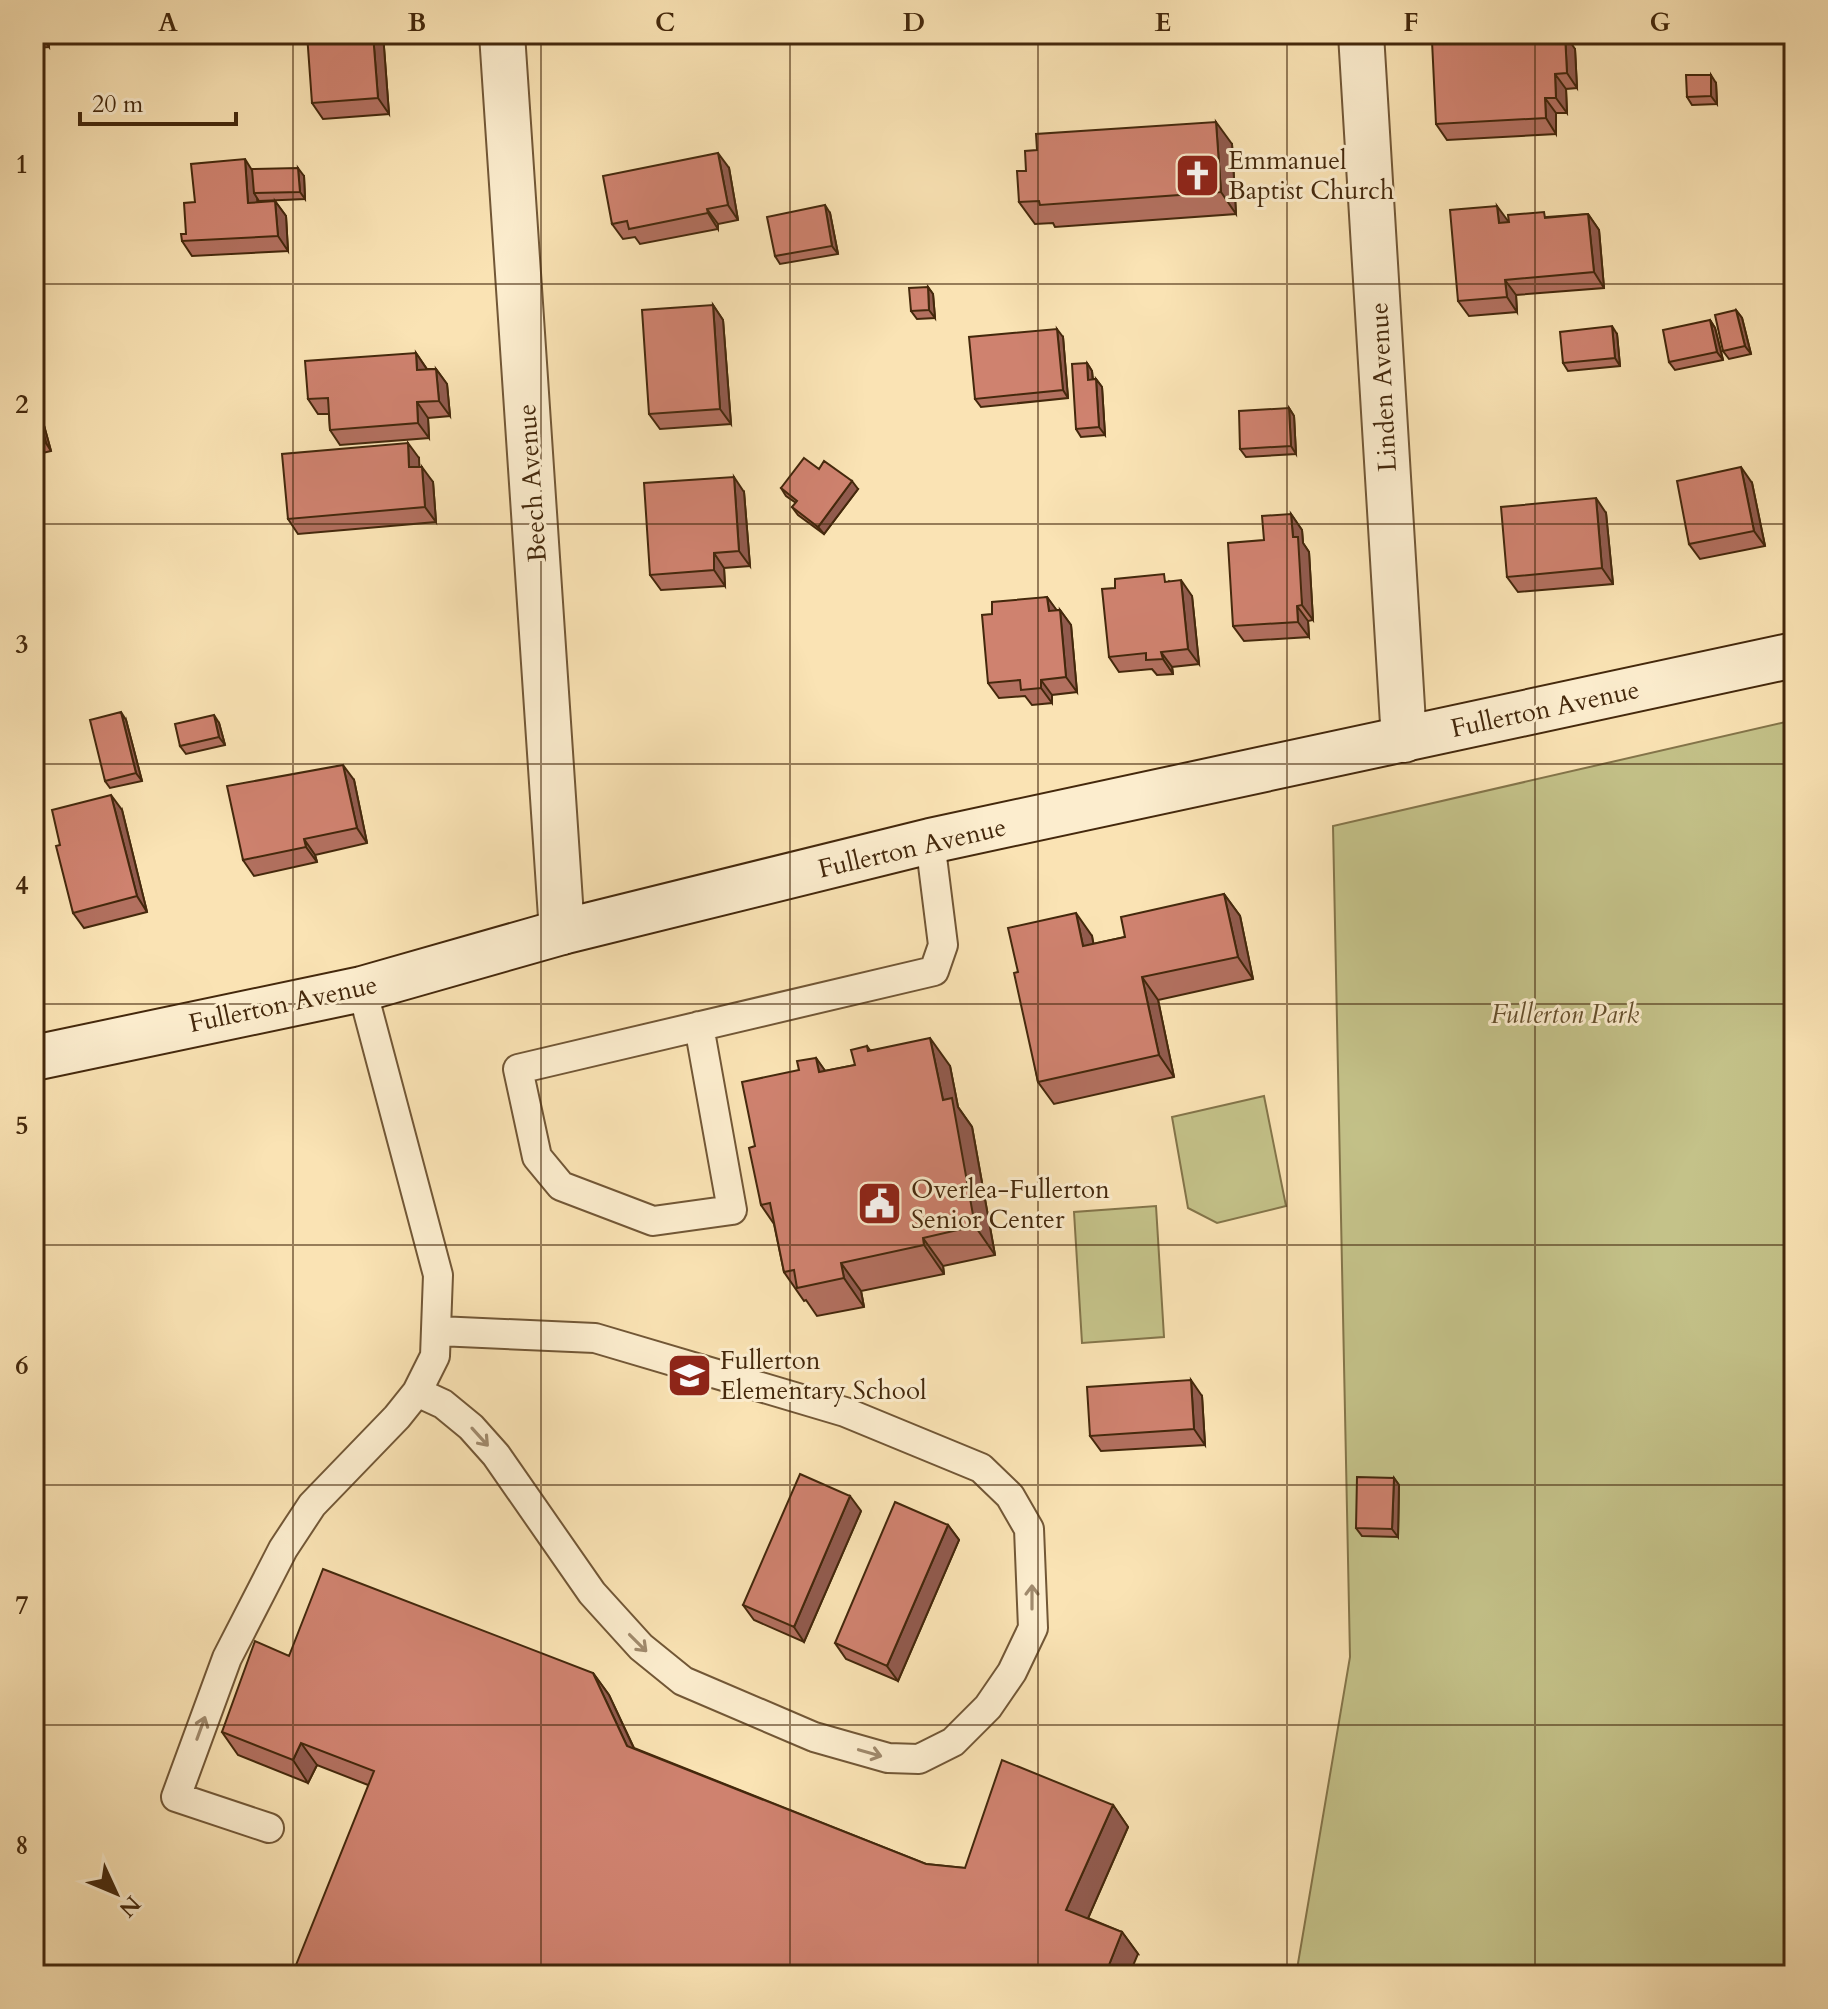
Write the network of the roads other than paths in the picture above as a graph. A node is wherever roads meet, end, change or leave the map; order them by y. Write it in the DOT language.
graph roads {
  1 [pos="502,34"];
  2 [pos="1361,34"];
  3 [pos="1794,655"];
  4 [pos="1404,740"];
  5 [pos="930,841"];
  6 [pos="562,932"];
  7 [pos="362,989"];
  8 [pos="699,1026"];
  9 [pos="34,1058"];
  10 [pos="438,1331"];
  11 [pos="417,1392"];
  12 [pos="269,1828"];
  1 -- 6 [label="street, Beech Avenue"];
  2 -- 4 [label="street, Linden Avenue"];
  3 -- 4 [label="street, Fullerton Avenue"];
  4 -- 5 [label="street, Fullerton Avenue"];
  5 -- 6 [label="street, Fullerton Avenue"];
  5 -- 8 [label="lane"];
  6 -- 7 [label="street, Fullerton Avenue"];
  7 -- 9 [label="street, Fullerton Avenue"];
  7 -- 10 [label="lane"];
  8 -- 8 [label="lane"];
  10 -- 11 [label="lane"];
  11 -- 10 [label="lane, one-way"];
  12 -- 11 [label="lane, one-way"];
}
